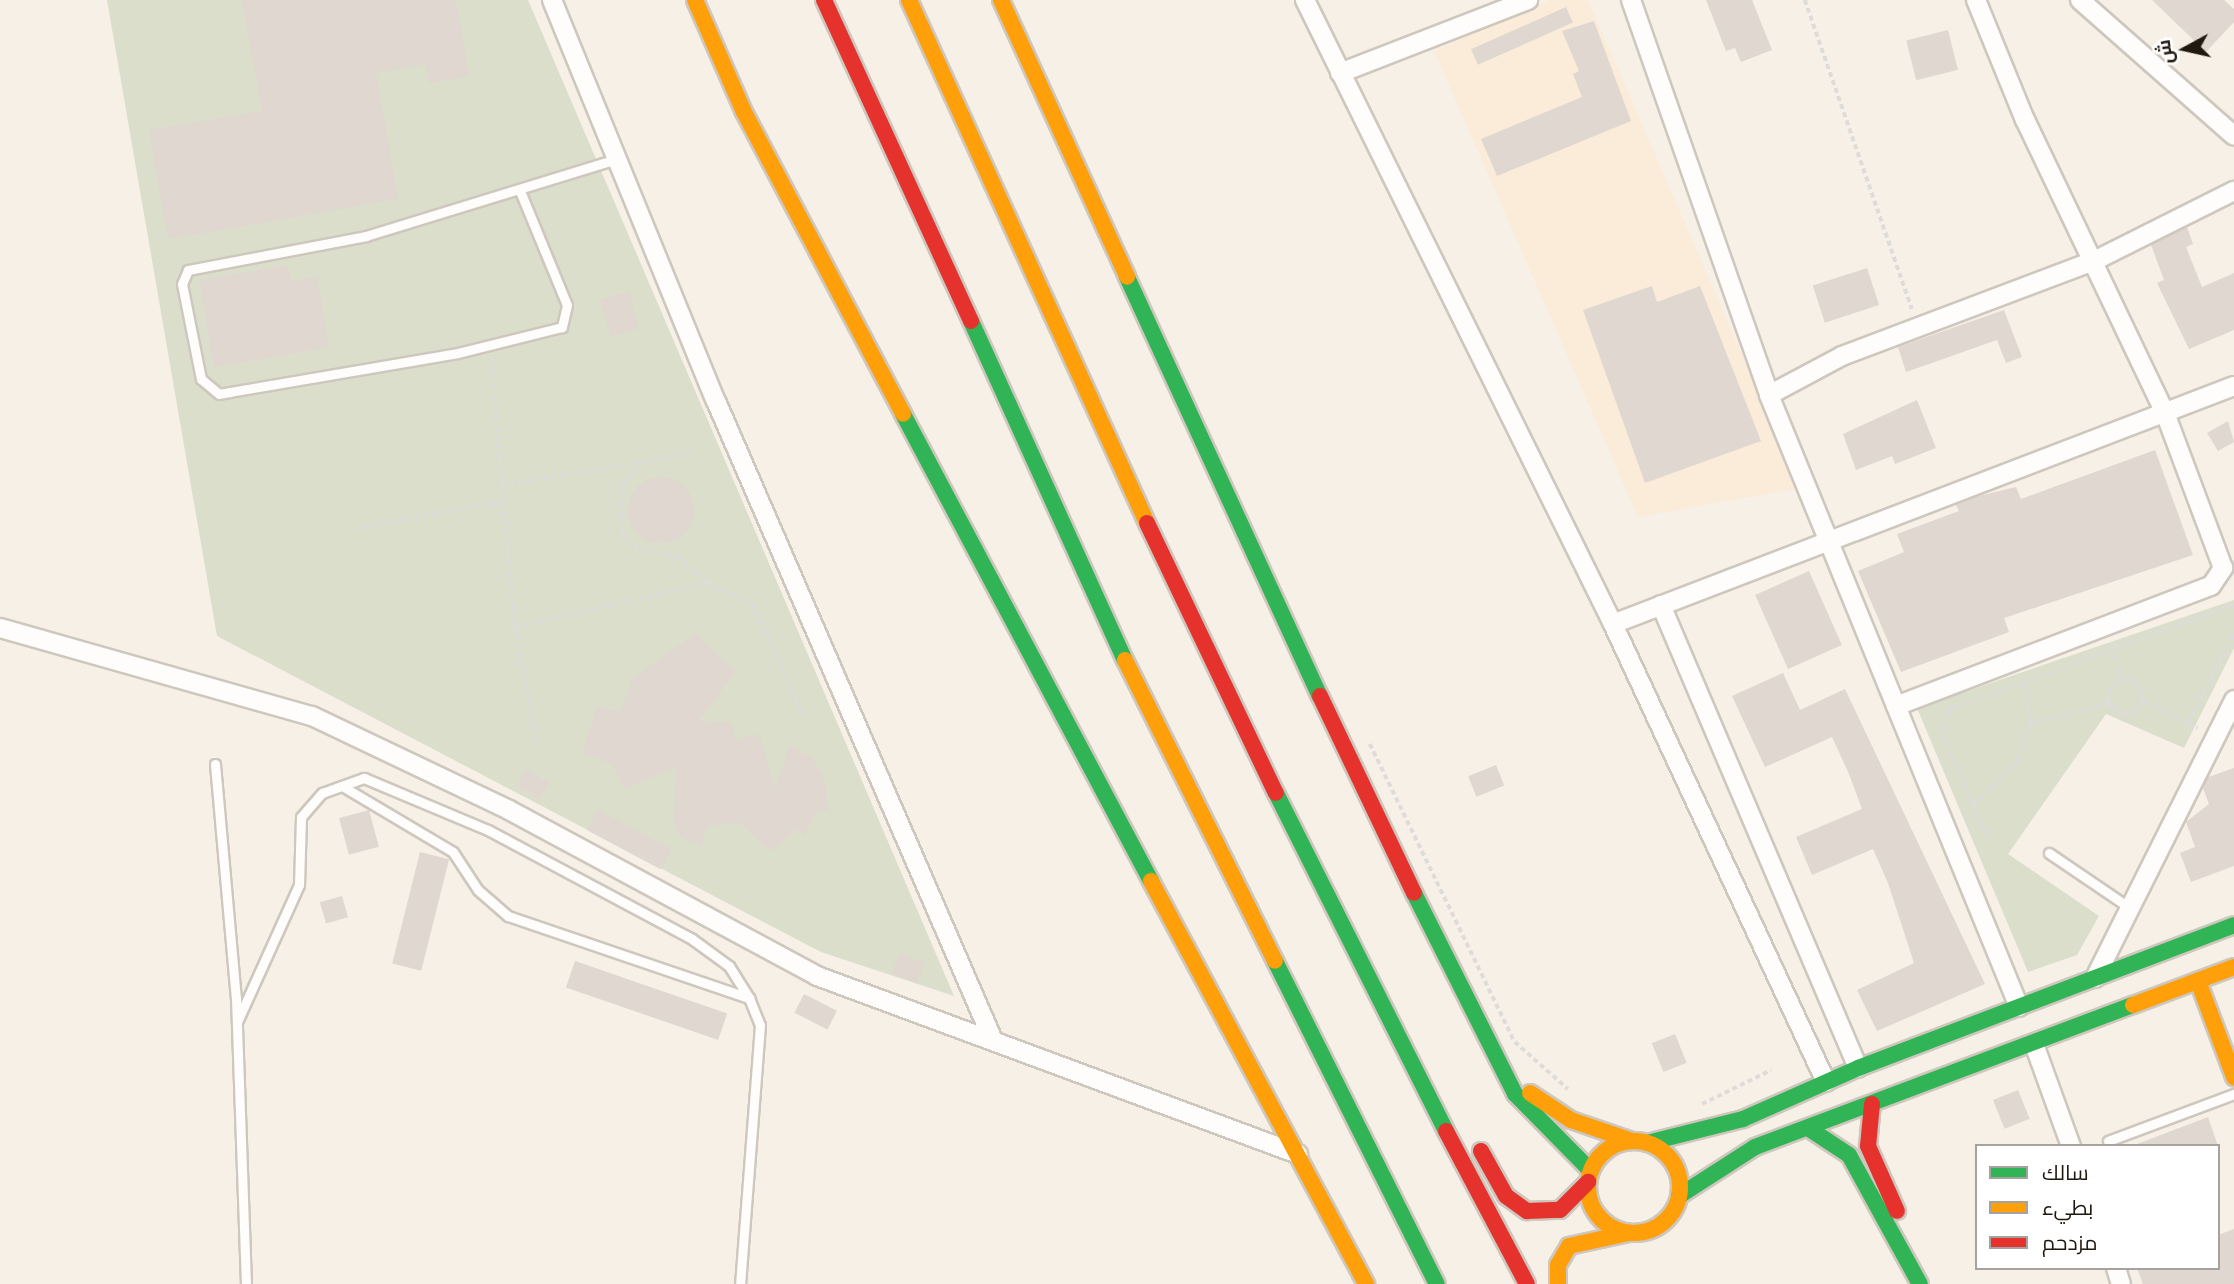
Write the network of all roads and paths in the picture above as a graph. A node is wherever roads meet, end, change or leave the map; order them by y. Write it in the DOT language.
graph roads {
  1 [pos="552,0"];
  2 [pos="695,0"];
  3 [pos="824,0"];
  4 [pos="909,0"];
  5 [pos="1001,0"];
  6 [pos="1305,0"];
  7 [pos="1528,0"];
  8 [pos="1631,0"];
  9 [pos="1805,0"];
  10 [pos="1976,0"];
  11 [pos="2080,0"];
  12 [pos="1340,73"];
  13 [pos="2234,136"];
  14 [pos="617,159"];
  15 [pos="520,191"];
  16 [pos="2234,191"];
  17 [pos="2094,261"];
  18 [pos="1919,328"];
  19 [pos="490,346"];
  20 [pos="2234,386"];
  21 [pos="1769,395"];
  22 [pos="2165,412"];
  23 [pos="689,454"];
  24 [pos="641,462"];
  25 [pos="501,485"];
  26 [pos="502,502"];
  27 [pos="356,528"];
  28 [pos="1827,542"];
  29 [pos="707,583"];
  30 [pos="1661,605"];
  31 [pos="2234,606"];
  32 [pos="1613,624"];
  33 [pos="515,627"];
  34 [pos="0,628"];
  35 [pos="2234,634"];
  36 [pos="2112,647"];
  37 [pos="2122,680"];
  38 [pos="2025,681"];
  39 [pos="2234,700"];
  40 [pos="2143,701"];
  41 [pos="2110,703"];
  42 [pos="1896,706"];
  43 [pos="806,721"];
  44 [pos="2187,723"];
  45 [pos="2030,724"];
  46 [pos="2234,730"];
  47 [pos="2215,737"];
  48 [pos="1369,741"];
  49 [pos="538,747"];
  50 [pos="215,764"];
  51 [pos="342,786"];
  52 [pos="1973,804"];
  53 [pos="1989,842"];
  54 [pos="2049,853"];
  55 [pos="2130,908"];
  56 [pos="2234,925"];
  57 [pos="2234,967"];
  58 [pos="2095,978"];
  59 [pos="2198,981"];
  60 [pos="1464,989"];
  61 [pos="749,998"];
  62 [pos="2019,1007"];
  63 [pos="237,1022"];
  64 [pos="992,1038"];
  65 [pos="2034,1044"];
  66 [pos="1858,1068"];
  67 [pos="1414,1070"];
  68 [pos="1771,1070"];
  69 [pos="2234,1077"];
  70 [pos="1826,1082"];
  71 [pos="1573,1094"];
  72 [pos="2234,1094"];
  73 [pos="1872,1104"];
  74 [pos="1692,1108"];
  75 [pos="1808,1128"];
  76 [pos="2108,1141"];
  77 [pos="1640,1142"];
  78 [pos="2070,1144"];
  79 [pos="1298,1154"];
  80 [pos="1590,1176"];
  81 [pos="1679,1196"];
  82 [pos="1628,1233"];
  83 [pos="246,1284"];
  84 [pos="740,1284"];
  85 [pos="1366,1284"];
  86 [pos="1437,1284"];
  87 [pos="1527,1284"];
  88 [pos="1558,1284"];
  89 [pos="1921,1284"];
  1 -- 14 [label="street"];
  2 -- 79 [label="main road"];
  3 -- 86 [label="main road"];
  4 -- 67 [label="main road"];
  5 -- 60 [label="main road"];
  6 -- 12 [label="street"];
  7 -- 12 [label="street"];
  8 -- 21 [label="street"];
  9 -- 18 [label="path"];
  10 -- 17 [label="street"];
  11 -- 13 [label="street"];
  12 -- 32 [label="street"];
  14 -- 15 [label="lane"];
  14 -- 64 [label="street"];
  15 -- 19 [label="lane"];
  15 -- 19 [label="lane"];
  16 -- 17 [label="street"];
  17 -- 18 [label="street"];
  17 -- 22 [label="street"];
  18 -- 21 [label="street"];
  19 -- 25 [label="path"];
  20 -- 22 [label="street"];
  21 -- 28 [label="street"];
  22 -- 28 [label="street"];
  22 -- 42 [label="street"];
  23 -- 24 [label="path"];
  24 -- 25 [label="path"];
  24 -- 29 [label="path"];
  25 -- 26 [label="path"];
  26 -- 27 [label="path"];
  26 -- 33 [label="path"];
  28 -- 30 [label="street"];
  28 -- 42 [label="street"];
  29 -- 33 [label="path"];
  29 -- 43 [label="path"];
  30 -- 32 [label="street"];
  30 -- 66 [label="street"];
  31 -- 36 [label="path"];
  32 -- 70 [label="street"];
  33 -- 49 [label="path"];
  34 -- 64 [label="street"];
  35 -- 44 [label="path"];
  36 -- 37 [label="path"];
  36 -- 38 [label="path"];
  37 -- 40 [label="path"];
  37 -- 41 [label="path"];
  38 -- 45 [label="path"];
  38 -- 52 [label="path"];
  39 -- 47 [label="street"];
  40 -- 41 [label="path"];
  40 -- 44 [label="path"];
  41 -- 45 [label="path"];
  42 -- 62 [label="street"];
  44 -- 47 [label="path"];
  45 -- 52 [label="path"];
  46 -- 47 [label="street"];
  47 -- 55 [label="street"];
  48 -- 71 [label="path"];
  50 -- 63 [label="lane"];
  51 -- 61 [label="lane"];
  51 -- 61 [label="lane"];
  51 -- 63 [label="lane"];
  52 -- 53 [label="path"];
  54 -- 55 [label="lane"];
  55 -- 58 [label="street"];
  56 -- 58 [label="main road"];
  57 -- 59 [label="main road"];
  58 -- 62 [label="main road"];
  59 -- 65 [label="main road"];
  59 -- 69 [label="main road"];
  60 -- 77 [label="main road"];
  60 -- 80 [label="main road"];
  61 -- 84 [label="lane"];
  62 -- 66 [label="main road"];
  63 -- 83 [label="lane"];
  64 -- 79 [label="street"];
  65 -- 73 [label="main road"];
  65 -- 78 [label="street"];
  66 -- 70 [label="main road"];
  67 -- 80 [label="main road"];
  67 -- 87 [label="main road"];
  68 -- 74 [label="path"];
  70 -- 77 [label="main road"];
  72 -- 76 [label="lane"];
  73 -- 75 [label="main road"];
  73 -- 89 [label="main road"];
  75 -- 81 [label="main road"];
  75 -- 89 [label="main road"];
  77 -- 80 [label="main road"];
  77 -- 81 [label="main road"];
  79 -- 85 [label="main road"];
  80 -- 82 [label="main road"];
  81 -- 82 [label="main road"];
  82 -- 88 [label="main road"];
}
